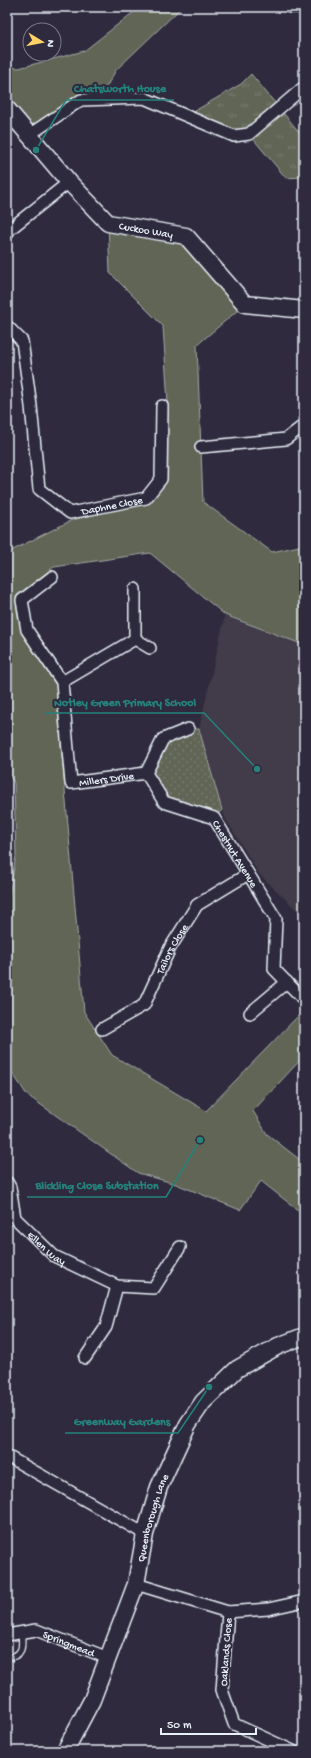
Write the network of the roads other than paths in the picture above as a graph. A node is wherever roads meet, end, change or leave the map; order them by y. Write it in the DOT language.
graph roads {
  1 [pos="290,7"];
  2 [pos="302,7"];
  3 [pos="304,87"];
  4 [pos="7,110"];
  5 [pos="29,135"];
  6 [pos="69,182"];
  7 [pos="7,234"];
  8 [pos="304,310"];
  9 [pos="7,326"];
  10 [pos="162,406"];
  11 [pos="304,425"];
  12 [pos="201,447"];
  13 [pos="52,577"];
  14 [pos="135,589"];
  15 [pos="135,639"];
  16 [pos="150,648"];
  17 [pos="62,682"];
  18 [pos="188,729"];
  19 [pos="146,773"];
  20 [pos="248,874"];
  21 [pos="287,982"];
  22 [pos="304,1000"];
  23 [pos="250,1013"];
  24 [pos="102,1030"];
  25 [pos="7,1182"];
  26 [pos="180,1247"];
  27 [pos="117,1286"];
  28 [pos="304,1336"];
  29 [pos="85,1358"];
  30 [pos="7,1456"];
  31 [pos="145,1534"];
  32 [pos="136,1584"];
  33 [pos="304,1601"];
  34 [pos="228,1612"];
  35 [pos="21,1632"];
  36 [pos="7,1635"];
  37 [pos="7,1657"];
  38 [pos="108,1658"];
  39 [pos="65,1751"];
  40 [pos="292,1751"];
  1 -- 2 [label="street"];
  3 -- 5 [label="street"];
  4 -- 5 [label="street, Cuckoo Way"];
  5 -- 6 [label="street, Cuckoo Way"];
  6 -- 7 [label="street"];
  6 -- 8 [label="street, Cuckoo Way"];
  9 -- 10 [label="street, Daphne Close"];
  11 -- 12 [label="street"];
  13 -- 17 [label="street, Millers Drive"];
  14 -- 15 [label="street"];
  15 -- 16 [label="street"];
  15 -- 17 [label="street"];
  17 -- 19 [label="street, Millers Drive"];
  18 -- 19 [label="street"];
  19 -- 20 [label="street, Chestnut Avenue"];
  20 -- 21 [label="street, Chestnut Avenue"];
  20 -- 24 [label="street, Tailors Close"];
  21 -- 22 [label="street, Chestnut Avenue"];
  21 -- 23 [label="street"];
  25 -- 27 [label="street, Ellen Way"];
  26 -- 27 [label="street, Ellen Way"];
  27 -- 29 [label="street"];
  28 -- 31 [label="street, Queenborough Lane"];
  30 -- 31 [label="street"];
  31 -- 32 [label="street, Queenborough Lane"];
  32 -- 34 [label="street"];
  32 -- 38 [label="street, Queenborough Lane"];
  33 -- 34 [label="street"];
  34 -- 40 [label="street, Oaklands Close"];
  35 -- 36 [label="street, Springmead"];
  35 -- 37 [label="lane"];
  35 -- 38 [label="street, Springmead"];
  38 -- 39 [label="street, Queenborough Lane"];
}
